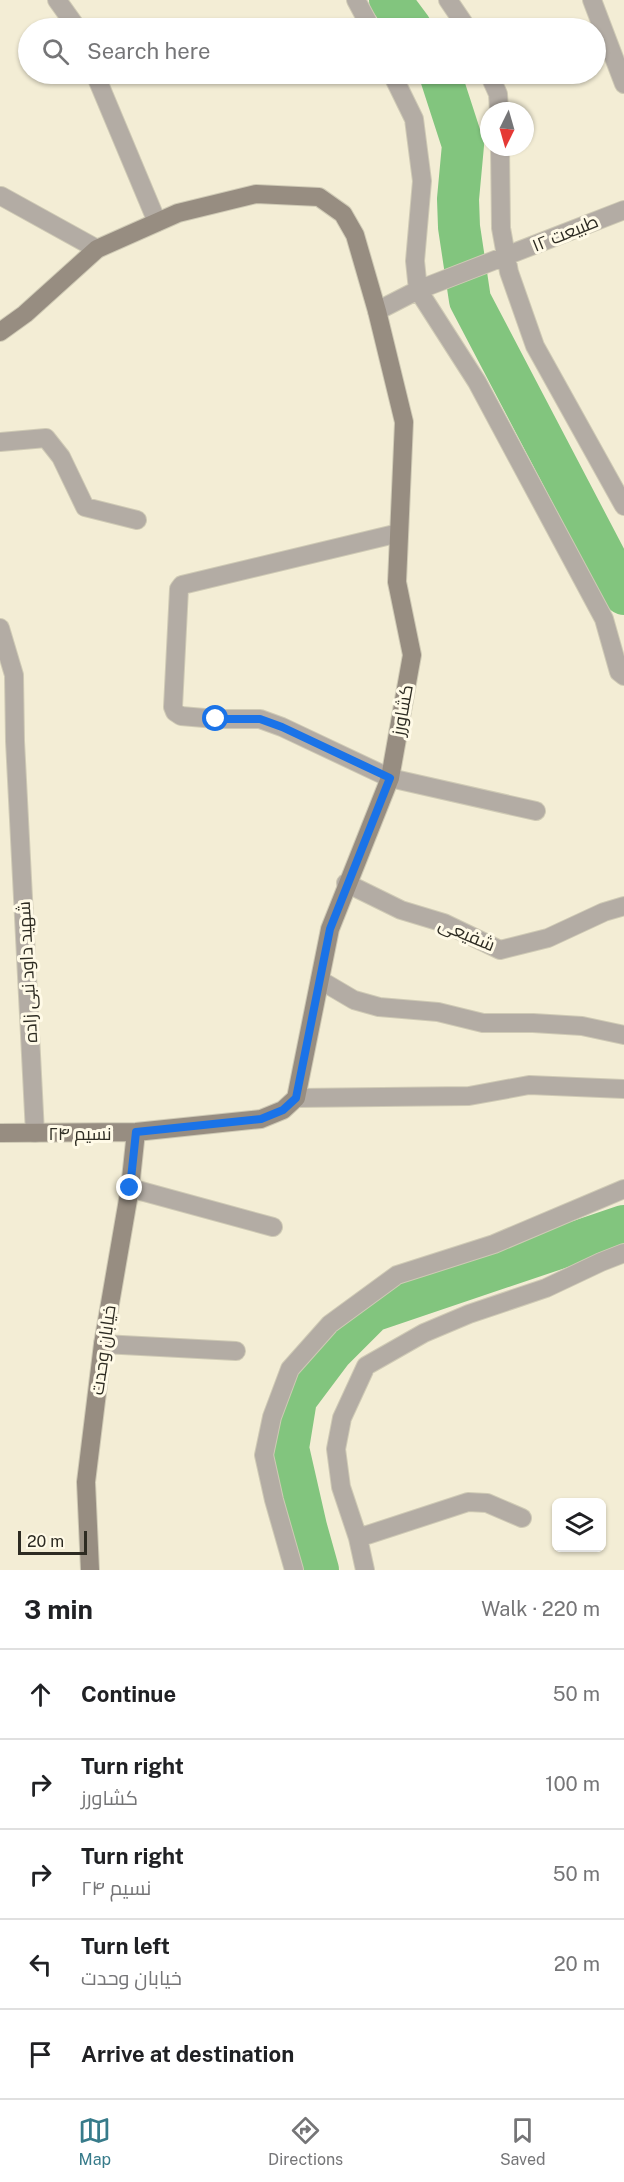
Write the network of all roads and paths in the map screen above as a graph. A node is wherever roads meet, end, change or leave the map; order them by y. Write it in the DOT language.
graph roads {
  1 [pos="57,0"];
  2 [pos="356,0"];
  3 [pos="448,0"];
  4 [pos="592,0"];
  5 [pos="70,18"];
  6 [pos="365,18"];
  7 [pos="460,18"];
  8 [pos="599,18"];
  9 [pos="606,37"];
  10 [pos="99,84"];
  11 [pos="397,84"];
  12 [pos="494,84"];
  13 [pos="624,84"];
  14 [pos="498,102"];
  15 [pos="500,156"];
  16 [pos="1,196"];
  17 [pos="624,210"];
  18 [pos="157,222"];
  19 [pos="97,249"];
  20 [pos="506,256"];
  21 [pos="418,290"];
  22 [pos="377,311"];
  23 [pos="0,332"];
  24 [pos="0,442"];
  25 [pos="624,506"];
  26 [pos="137,520"];
  27 [pos="399,533"];
  28 [pos="0,628"];
  29 [pos="624,676"];
  30 [pos="390,778"];
  31 [pos="9,811"];
  32 [pos="536,811"];
  33 [pos="346,883"];
  34 [pos="624,906"];
  35 [pos="320,980"];
  36 [pos="624,1035"];
  37 [pos="624,1089"];
  38 [pos="296,1098"];
  39 [pos="136,1132"];
  40 [pos="0,1133"];
  41 [pos="35,1133"];
  42 [pos="130,1188"];
  43 [pos="624,1189"];
  44 [pos="273,1227"];
  45 [pos="624,1253"];
  46 [pos="103,1344"];
  47 [pos="236,1352"];
  48 [pos="522,1518"];
  49 [pos="358,1538"];
  50 [pos="90,1570"];
  51 [pos="294,1570"];
  52 [pos="365,1570"];
  1 -- 5 [label="street"];
  2 -- 6 [label="street"];
  3 -- 7 [label="street"];
  4 -- 8 [label="street"];
  9 -- 13 [label="street"];
  10 -- 18 [label="street"];
  11 -- 21 [label="street"];
  12 -- 14 [label="street"];
  15 -- 20 [label="street"];
  16 -- 19 [label="street"];
  17 -- 20 [label="street, طبیعت ۱۲"];
  18 -- 19 [label="street, کشاورز"];
  18 -- 22 [label="street, کشاورز"];
  19 -- 23 [label="street, کشاورز"];
  20 -- 21 [label="street, طبیعت ۱۲"];
  20 -- 25 [label="street"];
  21 -- 22 [label="street, طبیعت ۱۲"];
  21 -- 29 [label="street"];
  22 -- 27 [label="street, کشاورز"];
  24 -- 26 [label="street"];
  27 -- 30 [label="street, کشاورز"];
  27 -- 30 [label="street"];
  28 -- 31 [label="street, شهید داود نبی زاده"];
  30 -- 32 [label="street"];
  30 -- 33 [label="street, کشاورز"];
  31 -- 41 [label="street, شهید داود نبی زاده"];
  33 -- 34 [label="street, شفیعی"];
  33 -- 35 [label="street, کشاورز"];
  35 -- 36 [label="street"];
  35 -- 38 [label="street, کشاورز"];
  37 -- 38 [label="street"];
  38 -- 39 [label="street, نسیم ۲۴"];
  39 -- 41 [label="street, نسیم ۲۴"];
  39 -- 42 [label="street, خیابان وحدت"];
  40 -- 41 [label="street, نسیم ۲۴"];
  42 -- 44 [label="street"];
  42 -- 46 [label="street, خیابان وحدت"];
  43 -- 51 [label="street"];
  45 -- 49 [label="street"];
  46 -- 47 [label="street"];
  46 -- 50 [label="street, خیابان وحدت"];
  48 -- 49 [label="street"];
  49 -- 52 [label="street"];
}
